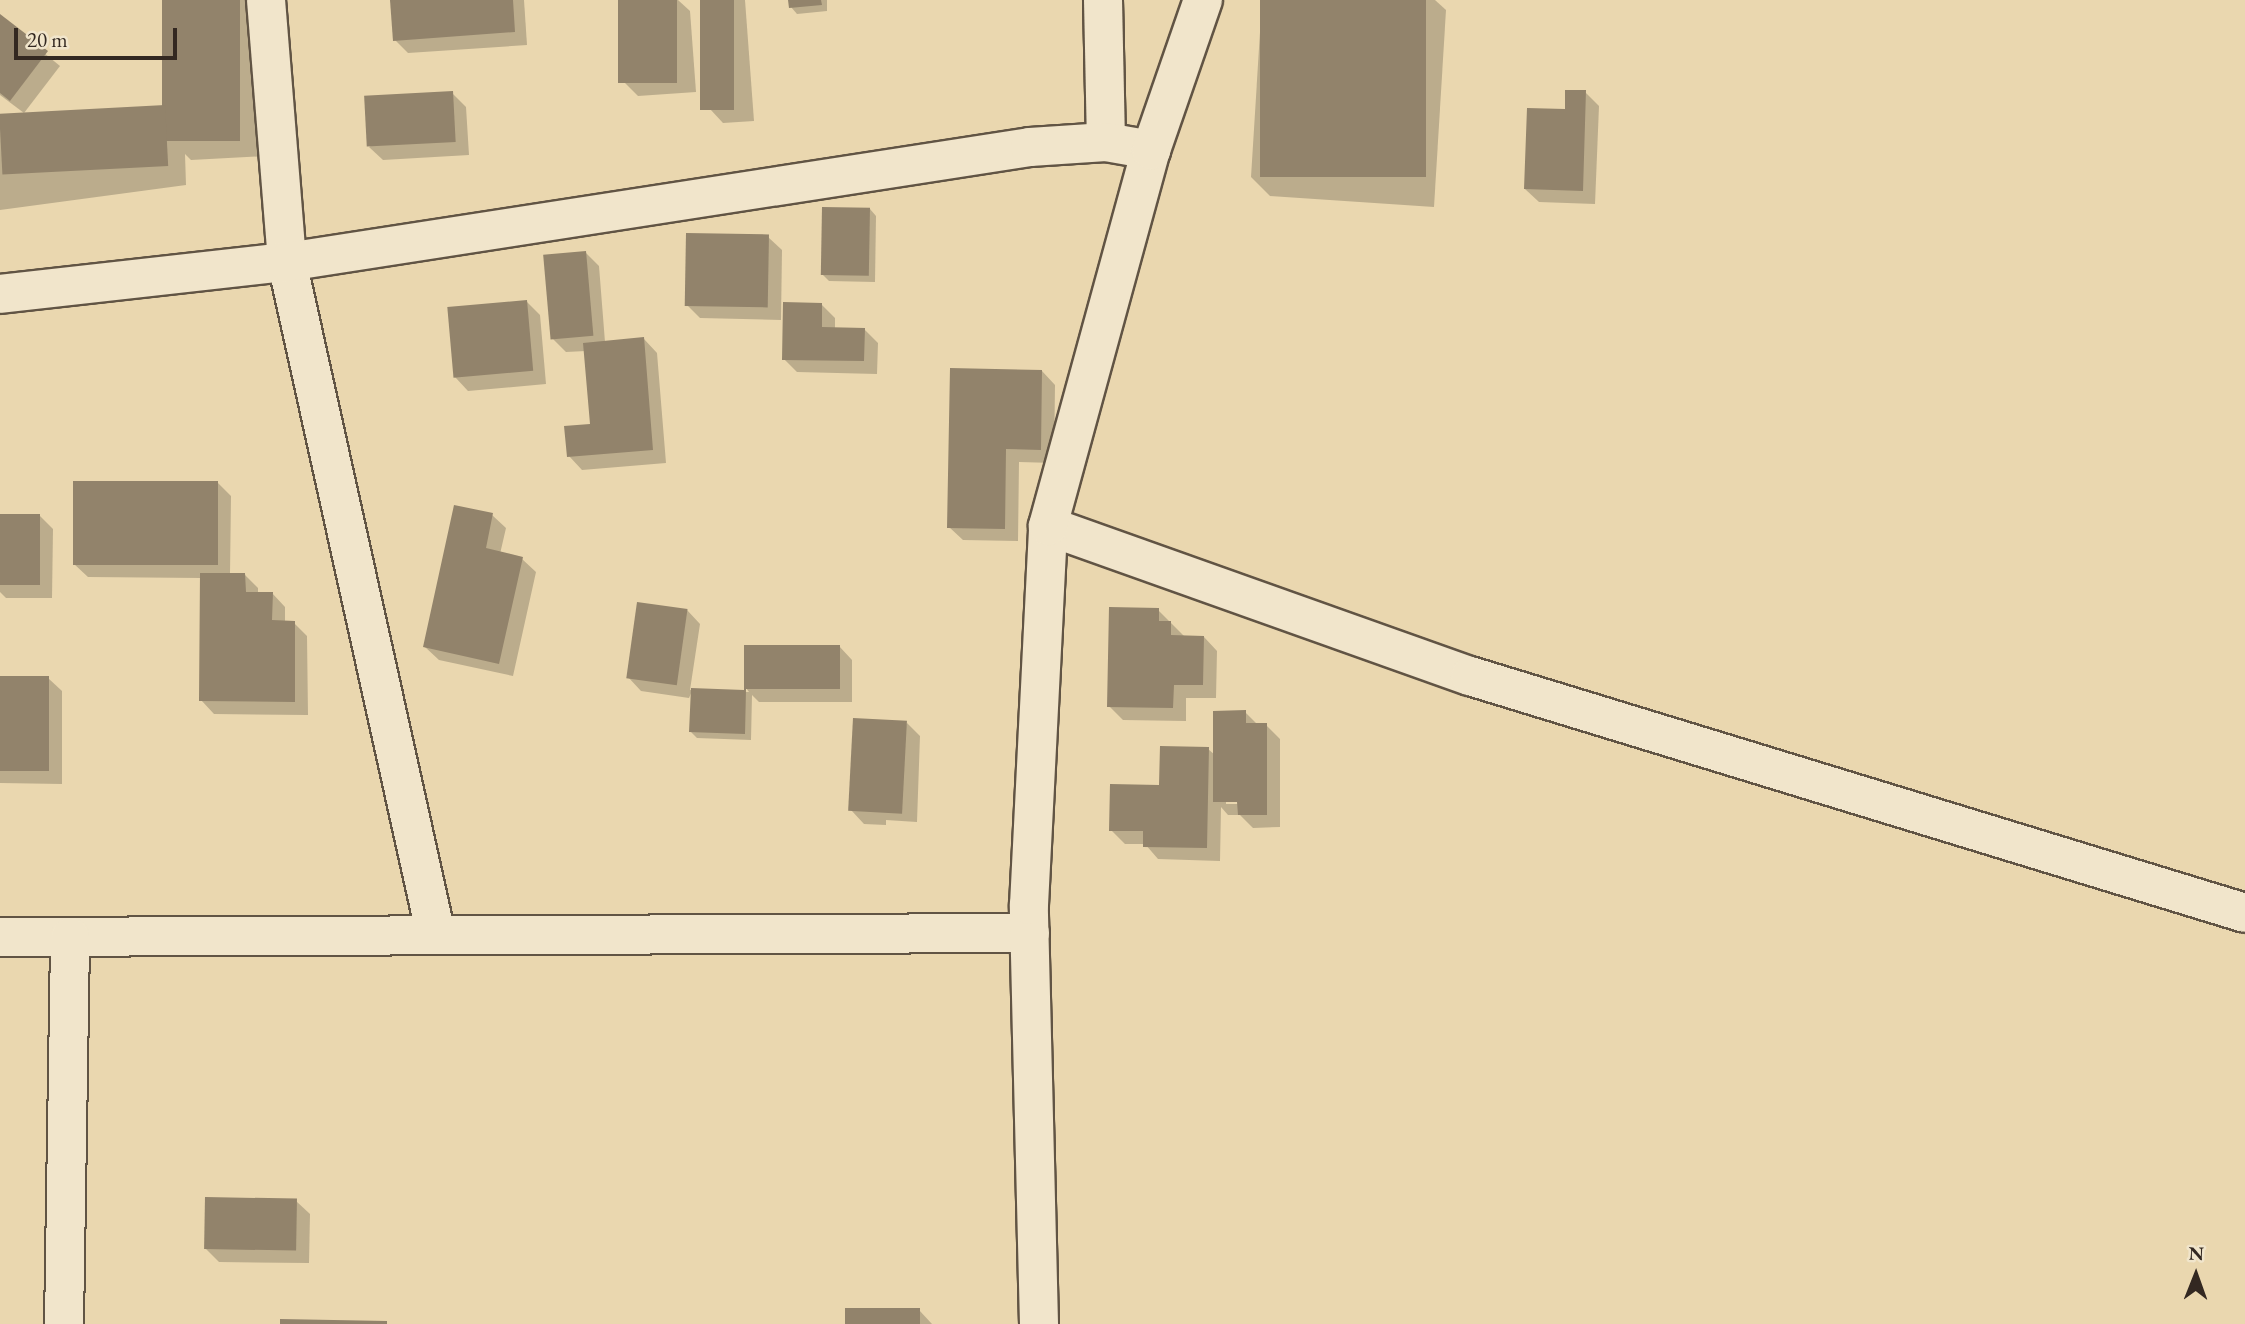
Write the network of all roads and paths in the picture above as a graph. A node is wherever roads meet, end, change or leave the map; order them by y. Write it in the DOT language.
graph roads {
  1 [pos="266,0"];
  2 [pos="1103,0"];
  3 [pos="1203,0"];
  4 [pos="1106,142"];
  5 [pos="1151,150"];
  6 [pos="287,262"];
  7 [pos="0,294"];
  8 [pos="1048,526"];
  9 [pos="2245,913"];
  10 [pos="1030,933"];
  11 [pos="436,935"];
  12 [pos="0,937"];
  13 [pos="70,937"];
  14 [pos="64,1324"];
  15 [pos="1039,1324"];
  1 -- 6 [label="street"];
  2 -- 4 [label="street"];
  3 -- 5 [label="street"];
  4 -- 5 [label="street"];
  4 -- 6 [label="street"];
  5 -- 8 [label="street"];
  6 -- 7 [label="street"];
  6 -- 11 [label="street"];
  8 -- 9 [label="street"];
  8 -- 10 [label="street"];
  10 -- 11 [label="street"];
  10 -- 15 [label="street"];
  11 -- 13 [label="street"];
  12 -- 13 [label="street"];
  13 -- 14 [label="street"];
}
